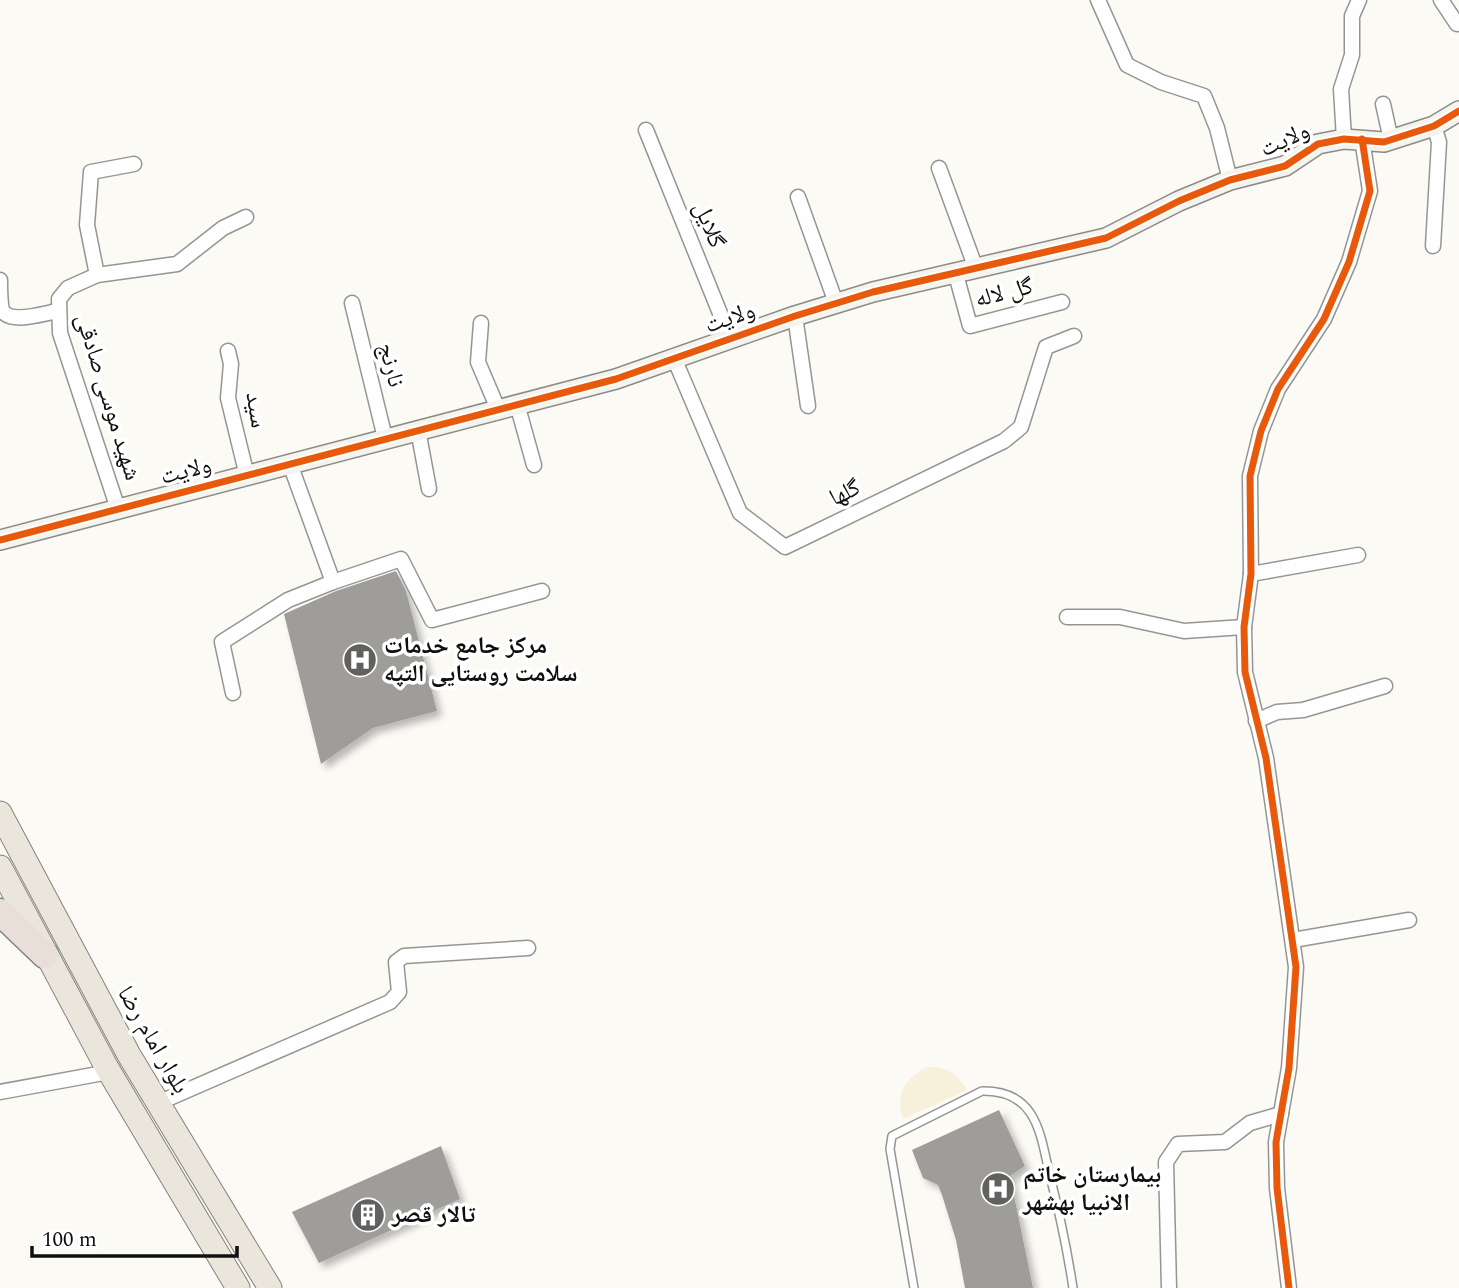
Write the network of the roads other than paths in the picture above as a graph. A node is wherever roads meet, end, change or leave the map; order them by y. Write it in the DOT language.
graph roads {
  1 [pos="1098,0"];
  2 [pos="1359,0"];
  3 [pos="1441,0"];
  4 [pos="1457,24"];
  5 [pos="1383,104"];
  6 [pos="1459,111"];
  7 [pos="1434,127"];
  8 [pos="646,130"];
  9 [pos="1353,139"];
  10 [pos="1391,139"];
  11 [pos="134,164"];
  12 [pos="939,168"];
  13 [pos="1230,180"];
  14 [pos="798,197"];
  15 [pos="246,216"];
  16 [pos="1433,246"];
  17 [pos="975,266"];
  18 [pos="955,271"];
  19 [pos="97,275"];
  20 [pos="0,280"];
  21 [pos="1062,302"];
  22 [pos="352,303"];
  23 [pos="836,303"];
  24 [pos="58,311"];
  25 [pos="795,316"];
  26 [pos="481,323"];
  27 [pos="1074,336"];
  28 [pos="730,338"];
  29 [pos="228,351"];
  30 [pos="674,358"];
  31 [pos="808,406"];
  32 [pos="508,407"];
  33 [pos="418,430"];
  34 [pos="385,438"];
  35 [pos="290,464"];
  36 [pos="534,465"];
  37 [pos="247,476"];
  38 [pos="429,489"];
  39 [pos="118,509"];
  40 [pos="0,540"];
  41 [pos="1358,555"];
  42 [pos="1251,574"];
  43 [pos="333,582"];
  44 [pos="542,591"];
  45 [pos="1067,617"];
  46 [pos="1244,627"];
  47 [pos="1385,686"];
  48 [pos="233,693"];
  49 [pos="1256,721"];
  50 [pos="0,813"];
  51 [pos="0,867"];
  52 [pos="0,912"];
  53 [pos="1409,920"];
  54 [pos="1293,940"];
  55 [pos="528,948"];
  56 [pos="44,955"];
  57 [pos="109,1072"];
  58 [pos="0,1092"];
  59 [pos="159,1102"];
  60 [pos="1281,1114"];
  61 [pos="238,1288"];
  62 [pos="270,1288"];
  63 [pos="915,1288"];
  64 [pos="1073,1288"];
  65 [pos="1169,1288"];
  66 [pos="1289,1288"];
  1 -- 13 [label="street"];
  2 -- 9 [label="street"];
  3 -- 4 [label="street"];
  5 -- 10 [label="street"];
  6 -- 7 [label="street, ولایت"];
  7 -- 10 [label="street, ولایت"];
  7 -- 16 [label="street"];
  8 -- 28 [label="street, گلایل"];
  9 -- 10 [label="street, ولایت"];
  9 -- 13 [label="street, ولایت"];
  9 -- 42 [label="street"];
  11 -- 19 [label="street"];
  12 -- 17 [label="street"];
  13 -- 17 [label="street, ولایت"];
  14 -- 23 [label="street"];
  15 -- 19 [label="street, شهید موسی صادقی"];
  17 -- 18 [label="street, ولایت"];
  18 -- 21 [label="street, گل لاله"];
  18 -- 23 [label="street, ولایت"];
  19 -- 24 [label="street, شهید موسی صادقی"];
  20 -- 24 [label="street"];
  22 -- 34 [label="street, نارنج"];
  23 -- 25 [label="street, ولایت"];
  24 -- 39 [label="street, شهید موسی صادقی"];
  25 -- 28 [label="street, ولایت"];
  25 -- 31 [label="street"];
  26 -- 32 [label="street"];
  27 -- 30 [label="street, گلها"];
  28 -- 30 [label="street, ولایت"];
  29 -- 37 [label="street, سید"];
  30 -- 32 [label="street, ولایت"];
  32 -- 33 [label="street, ولایت"];
  32 -- 36 [label="street"];
  33 -- 34 [label="street, ولایت"];
  33 -- 38 [label="street"];
  34 -- 35 [label="street, ولایت"];
  35 -- 37 [label="street, ولایت"];
  35 -- 43 [label="street"];
  37 -- 39 [label="street, ولایت"];
  39 -- 40 [label="street, ولایت"];
  41 -- 42 [label="street"];
  42 -- 46 [label="street"];
  43 -- 44 [label="street"];
  43 -- 48 [label="street"];
  45 -- 46 [label="street"];
  46 -- 49 [label="street"];
  47 -- 49 [label="street"];
  49 -- 54 [label="street"];
  50 -- 59 [label="main road, بلوار امام رضا"];
  51 -- 56 [label="main road"];
  52 -- 56 [label="highway"];
  53 -- 54 [label="street"];
  54 -- 60 [label="street"];
  55 -- 59 [label="street"];
  56 -- 57 [label="main road"];
  57 -- 58 [label="street"];
  57 -- 61 [label="main road"];
  59 -- 62 [label="main road, بلوار امام رضا"];
  60 -- 65 [label="street"];
  60 -- 66 [label="street"];
  63 -- 64 [label="lane"];
}
